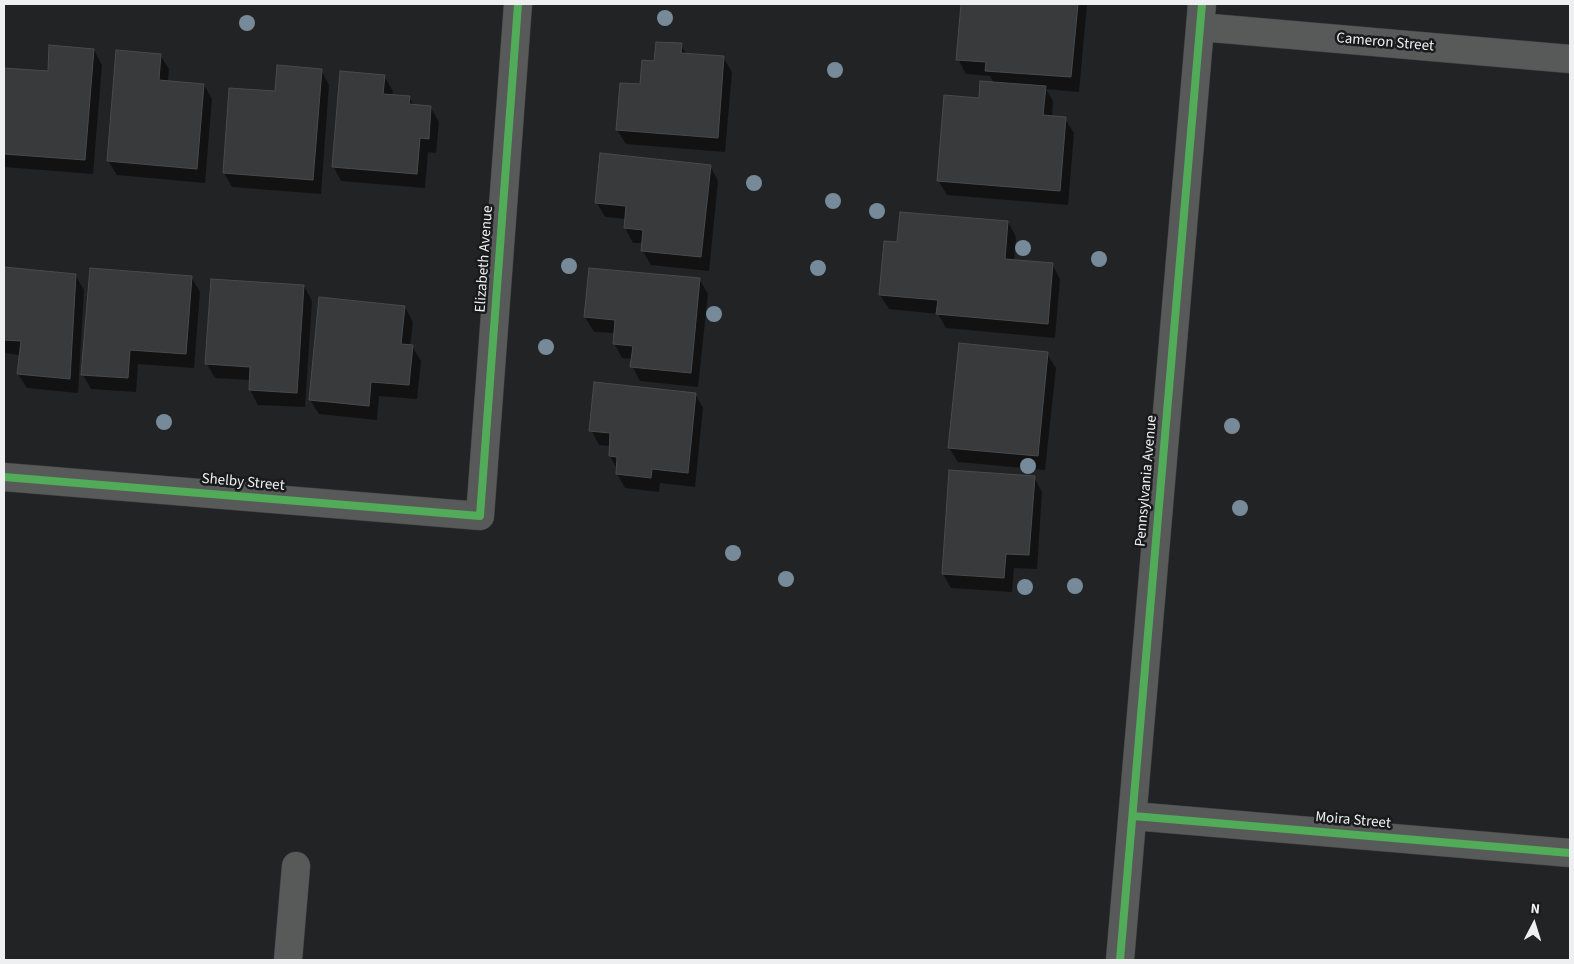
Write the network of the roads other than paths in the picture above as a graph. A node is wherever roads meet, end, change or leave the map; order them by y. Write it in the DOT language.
graph roads {
  1 [pos="518,4"];
  2 [pos="1201,15"];
  3 [pos="1570,59"];
  4 [pos="4,477"];
  5 [pos="480,516"];
  6 [pos="1133,816"];
  7 [pos="1570,853"];
  8 [pos="296,866"];
  9 [pos="288,960"];
  10 [pos="1120,960"];
  1 -- 5 [label="street, Elizabeth Avenue"];
  2 -- 3 [label="street, Cameron Street"];
  2 -- 6 [label="street, Pennsylvania Avenue"];
  4 -- 5 [label="street, Shelby Street"];
  6 -- 7 [label="street, Moira Street"];
  6 -- 10 [label="street, Pennsylvania Avenue"];
  8 -- 9 [label="street"];
}
